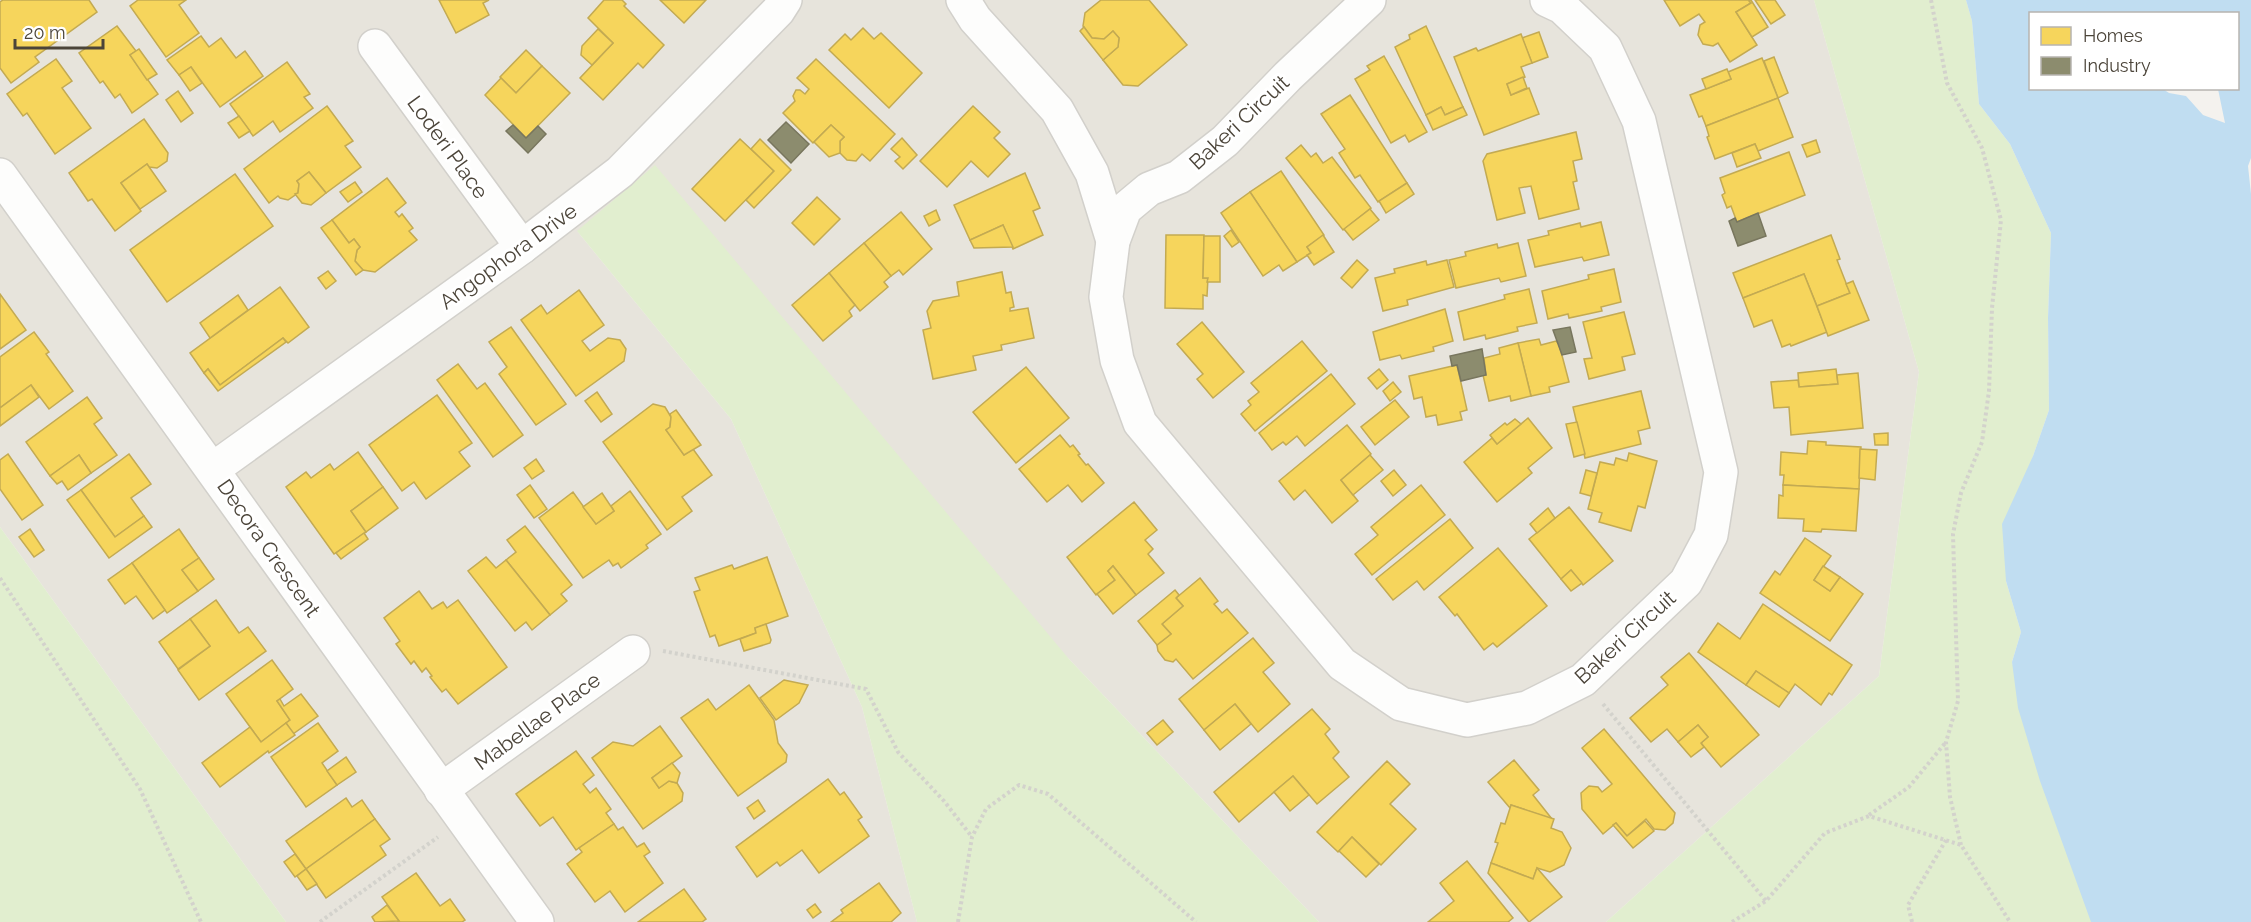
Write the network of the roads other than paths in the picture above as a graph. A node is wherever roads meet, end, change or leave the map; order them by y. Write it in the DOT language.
graph roads {
  1 [pos="940,0"];
  2 [pos="1369,0"];
  3 [pos="1547,0"];
  4 [pos="790,4"];
  5 [pos="969,10"];
  6 [pos="375,46"];
  7 [pos="0,175"];
  8 [pos="1113,241"];
  9 [pos="522,247"];
  10 [pos="213,469"];
  11 [pos="633,652"];
  12 [pos="441,790"];
  13 [pos="537,922"];
  1 -- 5 [label="street, Bakeri Circuit"];
  2 -- 8 [label="street, Bakeri Circuit"];
  3 -- 8 [label="street, Bakeri Circuit"];
  4 -- 9 [label="street, Angophora Drive"];
  5 -- 8 [label="street, Bakeri Circuit"];
  6 -- 9 [label="street, Loderi Place"];
  7 -- 10 [label="street, Decora Crescent"];
  9 -- 10 [label="street, Angophora Drive"];
  10 -- 12 [label="street, Decora Crescent"];
  11 -- 12 [label="street, Mabellae Place"];
  12 -- 13 [label="street, Decora Crescent"];
}
